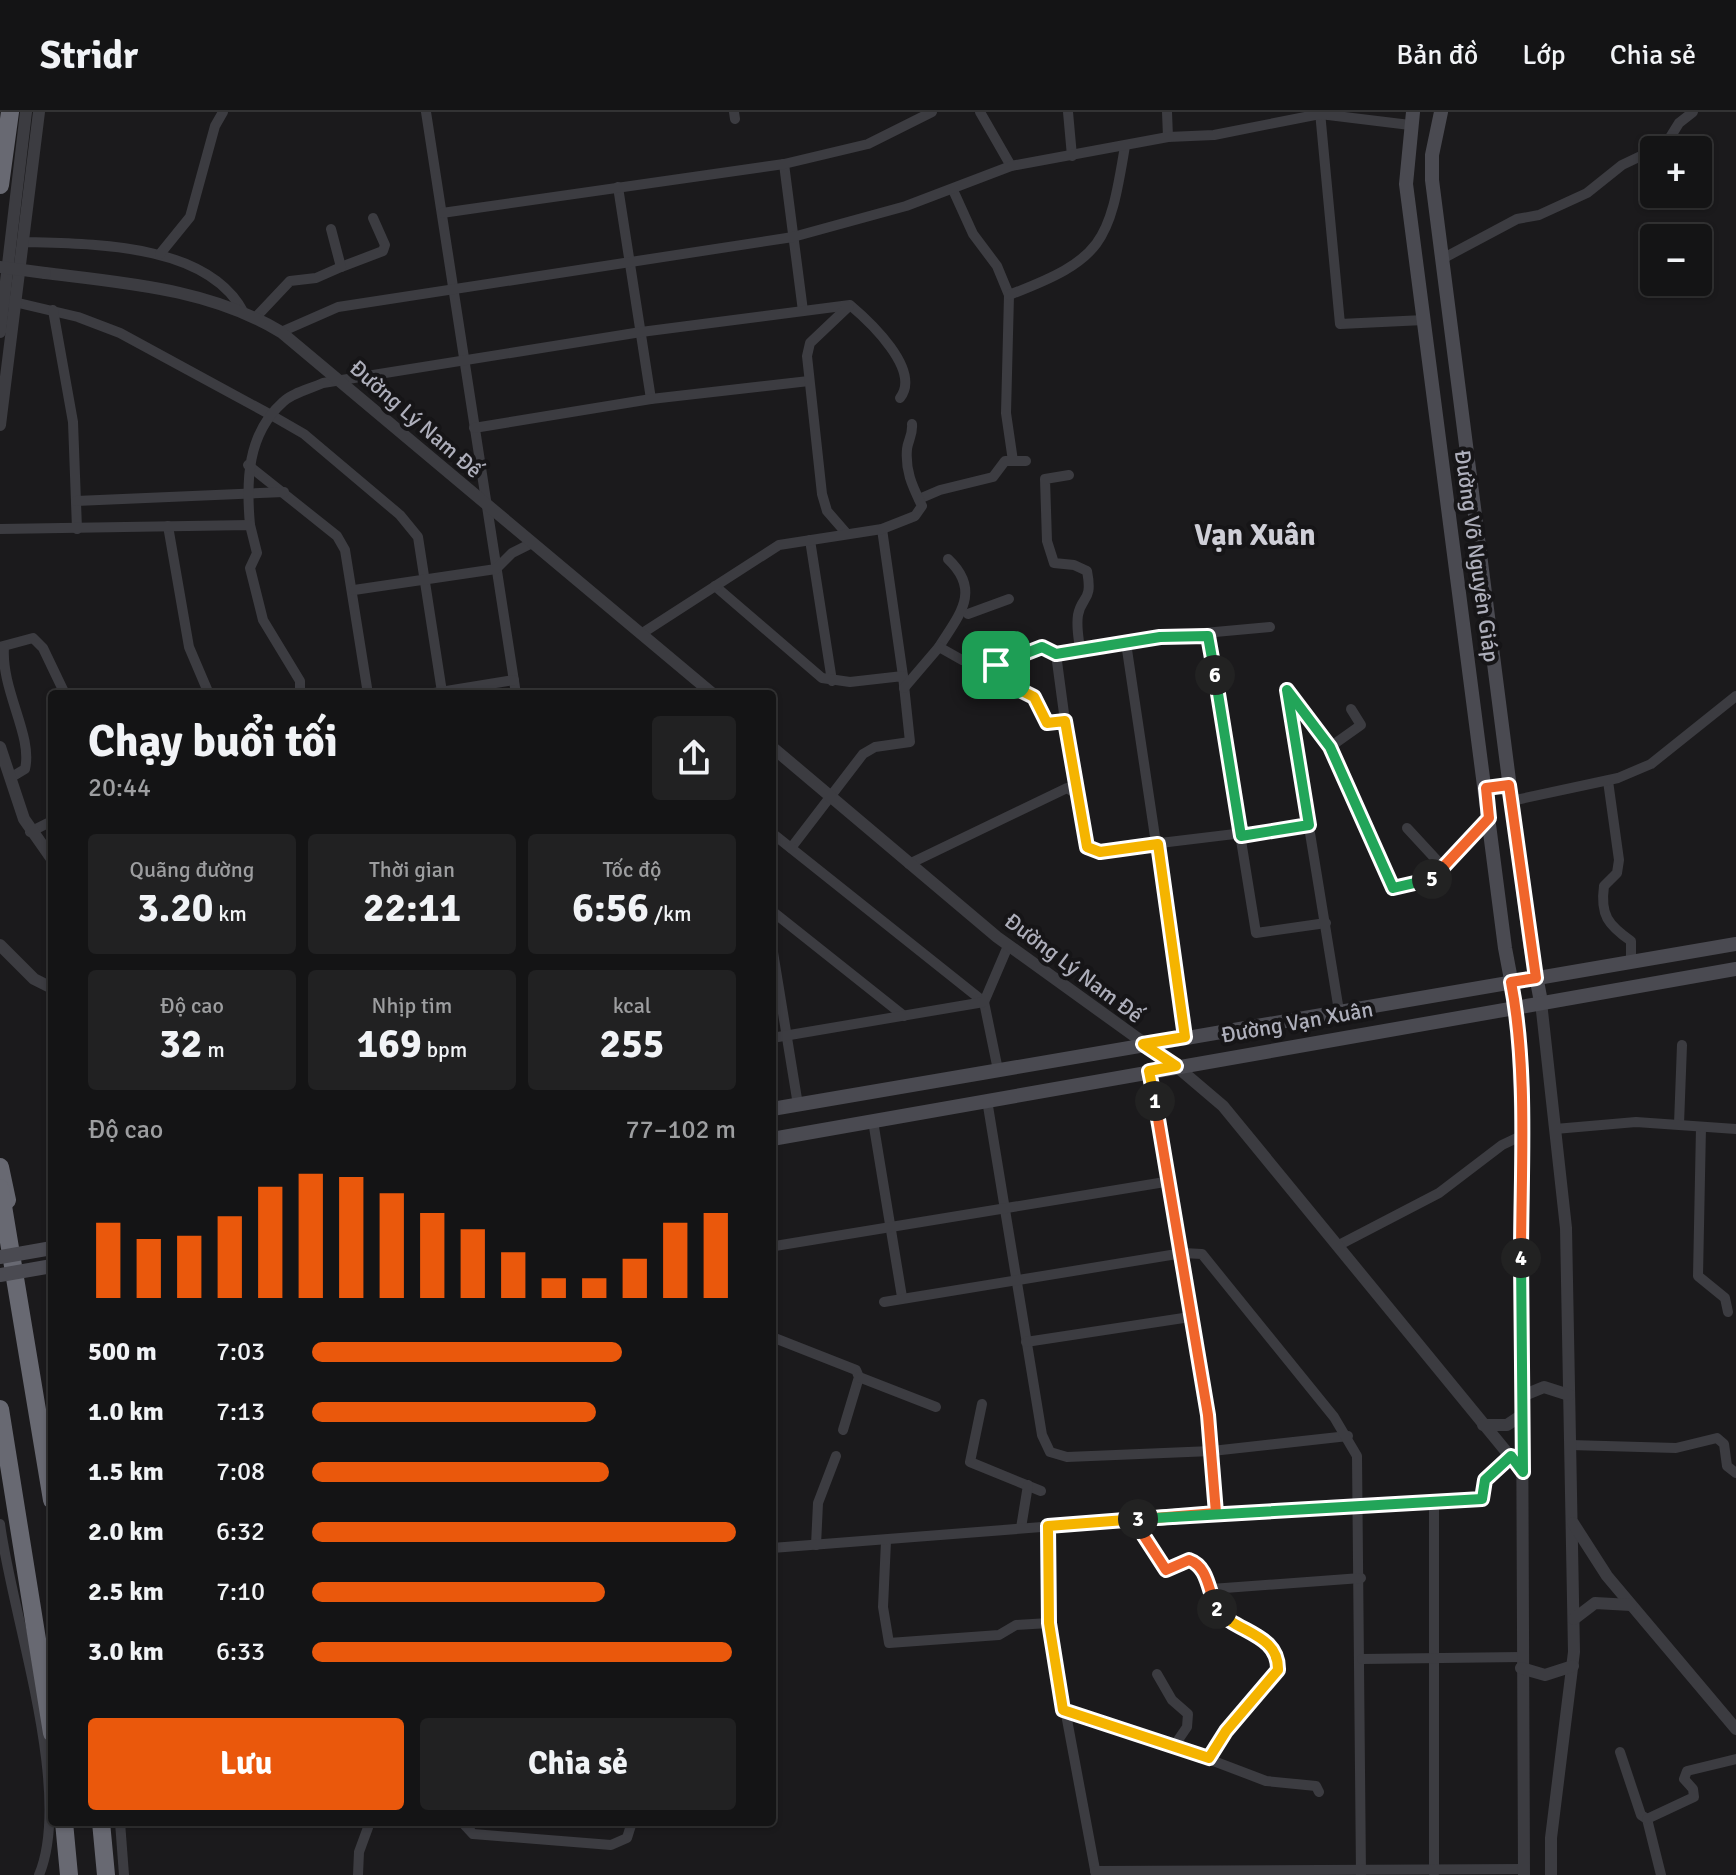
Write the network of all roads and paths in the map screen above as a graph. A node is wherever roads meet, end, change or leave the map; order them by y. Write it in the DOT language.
graph roads {
  1 [pos="10,112"];
  2 [pos="26,112"];
  3 [pos="39,112"];
  4 [pos="223,112"];
  5 [pos="426,112"];
  6 [pos="932,112"];
  7 [pos="980,112"];
  8 [pos="1068,112"];
  9 [pos="1167,112"];
  10 [pos="1441,112"];
  11 [pos="1693,112"];
  12 [pos="1320,113"];
  13 [pos="1412,119"];
  14 [pos="1168,137"];
  15 [pos="1125,146"];
  16 [pos="1072,156"];
  17 [pos="784,164"];
  18 [pos="1011,166"];
  19 [pos="0,185"];
  20 [pos="618,187"];
  21 [pos="953,190"];
  22 [pos="442,213"];
  23 [pos="373,218"];
  24 [pos="331,229"];
  25 [pos="793,237"];
  26 [pos="24,242"];
  27 [pos="160,254"];
  28 [pos="1442,259"];
  29 [pos="630,261"];
  30 [pos="0,267"];
  31 [pos="341,267"];
  32 [pos="453,290"];
  33 [pos="1009,295"];
  34 [pos="10,300"];
  35 [pos="850,305"];
  36 [pos="53,310"];
  37 [pos="803,311"];
  38 [pos="250,315"];
  39 [pos="1424,320"];
  40 [pos="0,332"];
  41 [pos="281,332"];
  42 [pos="641,332"];
  43 [pos="464,361"];
  44 [pos="341,380"];
  45 [pos="809,381"];
  46 [pos="900,398"];
  47 [pos="651,399"];
  48 [pos="271,415"];
  49 [pos="912,424"];
  50 [pos="0,425"];
  51 [pos="474,428"];
  52 [pos="1013,461"];
  53 [pos="1026,461"];
  54 [pos="248,465"];
  55 [pos="1069,475"];
  56 [pos="284,492"];
  57 [pos="247,494"];
  58 [pos="919,499"];
  59 [pos="76,501"];
  60 [pos="485,504"];
  61 [pos="250,525"];
  62 [pos="168,526"];
  63 [pos="77,529"];
  64 [pos="882,529"];
  65 [pos="8,530"];
  66 [pos="847,534"];
  67 [pos="810,540"];
  68 [pos="532,543"];
  69 [pos="948,559"];
  70 [pos="496,569"];
  71 [pos="424,579"];
  72 [pos="715,586"];
  73 [pos="354,590"];
  74 [pos="1009,599"];
  75 [pos="963,616"];
  76 [pos="1270,627"];
  77 [pos="641,634"];
  78 [pos="1208,636"];
  79 [pos="1126,643"];
  80 [pos="2,647"];
  81 [pos="939,647"];
  82 [pos="1080,650"];
  83 [pos="1056,654"];
  84 [pos="996,665"];
  85 [pos="2,666"];
  86 [pos="903,676"];
  87 [pos="514,680"];
  88 [pos="832,681"];
  89 [pos="904,688"];
  90 [pos="63,690"];
  91 [pos="207,690"];
  92 [pos="300,690"];
  93 [pos="367,690"];
  94 [pos="442,690"];
  95 [pos="454,690"];
  96 [pos="515,690"];
  97 [pos="708,690"];
  98 [pos="1736,696"];
  99 [pos="11,702"];
  100 [pos="0,709"];
  101 [pos="1351,709"];
  102 [pos="1065,721"];
  103 [pos="0,747"];
  104 [pos="1330,747"];
  105 [pos="776,750"];
  106 [pos="10,778"];
  107 [pos="1608,781"];
  108 [pos="1509,785"];
  109 [pos="1486,788"];
  110 [pos="1075,793"];
  111 [pos="830,797"];
  112 [pos="1511,801"];
  113 [pos="1489,818"];
  114 [pos="48,823"];
  115 [pos="1309,825"];
  116 [pos="1407,828"];
  117 [pos="30,832"];
  118 [pos="1241,836"];
  119 [pos="776,838"];
  120 [pos="1158,844"];
  121 [pos="791,848"];
  122 [pos="48,854"];
  123 [pos="909,864"];
  124 [pos="1443,867"];
  125 [pos="776,914"];
  126 [pos="1326,923"];
  127 [pos="1736,944"];
  128 [pos="0,945"];
  129 [pos="1008,946"];
  130 [pos="1631,962"];
  131 [pos="1736,969"];
  132 [pos="1536,978"];
  133 [pos="1511,982"];
  134 [pos="776,984"];
  135 [pos="48,986"];
  136 [pos="984,1002"];
  137 [pos="1541,1002"];
  138 [pos="1516,1006"];
  139 [pos="1339,1011"];
  140 [pos="904,1016"];
  141 [pos="785,1036"];
  142 [pos="776,1037"];
  143 [pos="1185,1037"];
  144 [pos="1143,1044"];
  145 [pos="1682,1045"];
  146 [pos="1176,1066"];
  147 [pos="998,1070"];
  148 [pos="1149,1071"];
  149 [pos="987,1100"];
  150 [pos="798,1105"];
  151 [pos="776,1108"];
  152 [pos="873,1121"];
  153 [pos="1679,1124"];
  154 [pos="1701,1127"];
  155 [pos="1555,1129"];
  156 [pos="1736,1129"];
  157 [pos="1521,1136"];
  158 [pos="776,1138"];
  159 [pos="0,1167"];
  160 [pos="1171,1181"];
  161 [pos="0,1188"];
  162 [pos="1006,1206"];
  163 [pos="891,1226"];
  164 [pos="1339,1245"];
  165 [pos="776,1246"];
  166 [pos="48,1249"];
  167 [pos="1183,1253"];
  168 [pos="0,1257"];
  169 [pos="48,1267"];
  170 [pos="0,1275"];
  171 [pos="1015,1280"];
  172 [pos="902,1297"];
  173 [pos="884,1302"];
  174 [pos="1728,1312"];
  175 [pos="1190,1317"];
  176 [pos="776,1339"];
  177 [pos="1026,1342"];
  178 [pos="859,1377"];
  179 [pos="1569,1395"];
  180 [pos="1522,1396"];
  181 [pos="48,1400"];
  182 [pos="982,1404"];
  183 [pos="936,1407"];
  184 [pos="0,1409"];
  185 [pos="1522,1415"];
  186 [pos="1483,1425"];
  187 [pos="843,1430"];
  188 [pos="1348,1436"];
  189 [pos="1570,1445"];
  190 [pos="1212,1451"];
  191 [pos="836,1456"];
  192 [pos="1511,1456"];
  193 [pos="0,1458"];
  194 [pos="1523,1472"];
  195 [pos="1736,1473"];
  196 [pos="48,1476"];
  197 [pos="1028,1485"];
  198 [pos="1041,1491"];
  199 [pos="1434,1503"];
  200 [pos="1360,1504"];
  201 [pos="1216,1513"];
  202 [pos="1142,1519"];
  203 [pos="1572,1520"];
  204 [pos="0,1524"];
  205 [pos="1048,1526"];
  206 [pos="1021,1528"];
  207 [pos="886,1541"];
  208 [pos="816,1545"];
  209 [pos="776,1548"];
  210 [pos="1361,1578"];
  211 [pos="30,1587"];
  212 [pos="1211,1589"];
  213 [pos="1631,1605"];
  214 [pos="1574,1619"];
  215 [pos="1049,1623"];
  216 [pos="1362,1659"];
  217 [pos="1433,1659"];
  218 [pos="1521,1662"];
  219 [pos="1573,1666"];
  220 [pos="1157,1674"];
  221 [pos="48,1706"];
  222 [pos="1063,1710"];
  223 [pos="1736,1729"];
  224 [pos="1174,1746"];
  225 [pos="1620,1752"];
  226 [pos="1209,1758"];
  227 [pos="1736,1759"];
  228 [pos="48,1791"];
  229 [pos="1319,1792"];
  230 [pos="1647,1819"];
  231 [pos="49,1826"];
  232 [pos="64,1826"];
  233 [pos="101,1826"];
  234 [pos="120,1826"];
  235 [pos="369,1826"];
  236 [pos="466,1826"];
  237 [pos="631,1826"];
  238 [pos="1361,1872"];
  239 [pos="1434,1872"];
  240 [pos="1524,1872"];
  241 [pos="1095,1873"];
  242 [pos="1200,1873"];
  243 [pos="39,1875"];
  244 [pos="69,1875"];
  245 [pos="106,1875"];
  246 [pos="124,1875"];
  247 [pos="358,1875"];
  248 [pos="1551,1875"];
  249 [pos="1661,1875"];
  1 -- 19 [label="highway"];
  2 -- 34 [label="street"];
  3 -- 26 [label="street"];
  4 -- 27 [label="street"];
  5 -- 22 [label="street"];
  6 -- 17 [label="street"];
  7 -- 18 [label="street"];
  8 -- 16 [label="street"];
  9 -- 14 [label="street"];
  10 -- 28 [label="main road, Đường Võ Nguyên Giáp"];
  11 -- 28 [label="street"];
  12 -- 13 [label="street"];
  12 -- 14 [label="street"];
  12 -- 39 [label="street"];
  13 -- 39 [label="main road, Đường Võ Nguyên Giáp"];
  14 -- 15 [label="street"];
  15 -- 16 [label="street"];
  15 -- 33 [label="street"];
  16 -- 18 [label="street"];
  17 -- 20 [label="street"];
  17 -- 25 [label="street"];
  18 -- 21 [label="street"];
  20 -- 22 [label="street"];
  20 -- 29 [label="street"];
  21 -- 25 [label="street"];
  21 -- 33 [label="street"];
  22 -- 32 [label="street"];
  23 -- 31 [label="street"];
  24 -- 31 [label="street"];
  25 -- 29 [label="street"];
  25 -- 37 [label="street"];
  26 -- 27 [label="street"];
  26 -- 34 [label="street"];
  27 -- 38 [label="street"];
  28 -- 108 [label="main road, Đường Võ Nguyên Giáp"];
  29 -- 32 [label="street"];
  29 -- 42 [label="street"];
  30 -- 38 [label="street, Đường Lý Nam Đế, bridge"];
  31 -- 38 [label="street"];
  32 -- 41 [label="street"];
  32 -- 43 [label="street"];
  33 -- 52 [label="street"];
  34 -- 36 [label="street"];
  34 -- 40 [label="street"];
  34 -- 50 [label="street"];
  35 -- 37 [label="street"];
  35 -- 45 [label="street"];
  35 -- 46 [label="street"];
  36 -- 48 [label="street"];
  36 -- 59 [label="street"];
  37 -- 42 [label="street"];
  38 -- 41 [label="street, Đường Lý Nam Đế"];
  39 -- 109 [label="main road, Đường Võ Nguyên Giáp"];
  41 -- 44 [label="street, Đường Lý Nam Đế"];
  42 -- 43 [label="street"];
  42 -- 47 [label="street"];
  43 -- 44 [label="street"];
  43 -- 51 [label="street"];
  44 -- 48 [label="street"];
  44 -- 60 [label="street, Đường Lý Nam Đế"];
  45 -- 47 [label="street"];
  45 -- 66 [label="street"];
  47 -- 51 [label="street"];
  48 -- 54 [label="street"];
  48 -- 71 [label="street"];
  49 -- 58 [label="street"];
  51 -- 60 [label="street"];
  52 -- 53 [label="street"];
  52 -- 58 [label="street"];
  54 -- 56 [label="street"];
  54 -- 57 [label="street"];
  55 -- 82 [label="street"];
  56 -- 57 [label="street"];
  56 -- 73 [label="street"];
  57 -- 59 [label="street"];
  57 -- 61 [label="street"];
  58 -- 64 [label="street"];
  59 -- 63 [label="street"];
  60 -- 68 [label="street, Đường Lý Nam Đế"];
  60 -- 70 [label="street"];
  61 -- 62 [label="street"];
  61 -- 92 [label="street"];
  62 -- 63 [label="street"];
  62 -- 91 [label="street"];
  63 -- 65 [label="street"];
  64 -- 66 [label="street"];
  64 -- 86 [label="street"];
  66 -- 67 [label="street"];
  67 -- 72 [label="street"];
  67 -- 88 [label="street"];
  68 -- 70 [label="street"];
  68 -- 77 [label="street, Đường Lý Nam Đế"];
  69 -- 75 [label="street"];
  70 -- 71 [label="street"];
  70 -- 87 [label="street"];
  71 -- 73 [label="street"];
  71 -- 94 [label="street"];
  72 -- 77 [label="street"];
  72 -- 88 [label="street"];
  73 -- 93 [label="street"];
  74 -- 75 [label="street"];
  75 -- 81 [label="street"];
  76 -- 78 [label="street"];
  77 -- 97 [label="street, Đường Lý Nam Đế"];
  78 -- 79 [label="street"];
  78 -- 118 [label="street"];
  79 -- 82 [label="street"];
  79 -- 120 [label="street"];
  80 -- 85 [label="street"];
  80 -- 90 [label="street"];
  81 -- 84 [label="street"];
  81 -- 89 [label="street"];
  82 -- 83 [label="street"];
  83 -- 84 [label="street"];
  83 -- 102 [label="street"];
  84 -- 102 [label="street"];
  85 -- 99 [label="street"];
  86 -- 88 [label="street"];
  86 -- 89 [label="street"];
  87 -- 95 [label="street"];
  87 -- 96 [label="street"];
  89 -- 111 [label="street"];
  98 -- 107 [label="street"];
  99 -- 100 [label="street"];
  99 -- 106 [label="street"];
  101 -- 104 [label="street"];
  102 -- 110 [label="street"];
  103 -- 106 [label="street"];
  104 -- 115 [label="street"];
  104 -- 124 [label="street"];
  105 -- 111 [label="street, Đường Lý Nam Đế"];
  106 -- 117 [label="street"];
  107 -- 112 [label="street"];
  107 -- 130 [label="street"];
  108 -- 109 [label="main road"];
  108 -- 112 [label="main road, Đường Võ Nguyên Giáp"];
  109 -- 113 [label="main road, Đường Võ Nguyên Giáp"];
  110 -- 120 [label="street"];
  110 -- 123 [label="street"];
  111 -- 121 [label="street"];
  111 -- 123 [label="street, Đường Lý Nam Đế"];
  112 -- 132 [label="main road, Đường Võ Nguyên Giáp"];
  113 -- 124 [label="street"];
  113 -- 133 [label="main road, Đường Võ Nguyên Giáp"];
  114 -- 117 [label="street"];
  115 -- 118 [label="street"];
  115 -- 126 [label="street"];
  116 -- 124 [label="street"];
  117 -- 122 [label="street"];
  118 -- 120 [label="street"];
  118 -- 126 [label="street"];
  119 -- 121 [label="street"];
  120 -- 143 [label="street"];
  121 -- 136 [label="street"];
  123 -- 129 [label="street, Đường Lý Nam Đế"];
  125 -- 140 [label="street"];
  126 -- 139 [label="street"];
  127 -- 130 [label="main road, Đường Vạn Xuân"];
  128 -- 135 [label="street"];
  129 -- 136 [label="street"];
  129 -- 144 [label="street, Đường Lý Nam Đế"];
  130 -- 132 [label="main road, Đường Vạn Xuân"];
  131 -- 137 [label="main road, Đường Vạn Xuân"];
  132 -- 133 [label="main road, Đường Vạn Xuân"];
  132 -- 137 [label="main road, Đường Võ Nguyên Giáp"];
  133 -- 138 [label="main road, Đường Võ Nguyên Giáp"];
  133 -- 139 [label="main road, Đường Vạn Xuân"];
  134 -- 141 [label="street"];
  136 -- 140 [label="street"];
  136 -- 147 [label="street"];
  137 -- 138 [label="main road, Đường Vạn Xuân"];
  137 -- 155 [label="street"];
  138 -- 146 [label="main road, Đường Vạn Xuân"];
  138 -- 157 [label="street"];
  139 -- 143 [label="main road, Đường Vạn Xuân"];
  140 -- 141 [label="street"];
  141 -- 142 [label="street"];
  141 -- 150 [label="street"];
  143 -- 144 [label="main road, Đường Vạn Xuân"];
  144 -- 146 [label="street, Đường Lý Nam Đế"];
  144 -- 147 [label="main road, Đường Vạn Xuân"];
  145 -- 153 [label="street"];
  146 -- 148 [label="main road, Đường Vạn Xuân"];
  146 -- 164 [label="street, Đường Lý Nam Đế"];
  147 -- 150 [label="main road, Đường Vạn Xuân"];
  148 -- 149 [label="main road, Đường Vạn Xuân"];
  148 -- 160 [label="street"];
  149 -- 152 [label="main road, Đường Vạn Xuân"];
  149 -- 162 [label="street"];
  150 -- 151 [label="main road, Đường Vạn Xuân"];
  152 -- 158 [label="main road, Đường Vạn Xuân"];
  152 -- 163 [label="street"];
  153 -- 154 [label="street"];
  153 -- 155 [label="street"];
  154 -- 156 [label="street"];
  154 -- 174 [label="street"];
  155 -- 179 [label="street"];
  157 -- 164 [label="street"];
  157 -- 180 [label="street"];
  159 -- 181 [label="highway"];
  160 -- 162 [label="street"];
  160 -- 167 [label="street"];
  161 -- 196 [label="highway"];
  162 -- 163 [label="street"];
  162 -- 171 [label="street"];
  163 -- 165 [label="street"];
  163 -- 172 [label="street"];
  164 -- 186 [label="street, Đường Lý Nam Đế"];
  166 -- 168 [label="main road, bridge"];
  167 -- 171 [label="street"];
  167 -- 175 [label="street"];
  167 -- 188 [label="street"];
  169 -- 170 [label="main road, bridge"];
  171 -- 172 [label="street"];
  171 -- 177 [label="street"];
  172 -- 173 [label="street"];
  175 -- 177 [label="street"];
  175 -- 190 [label="street"];
  176 -- 178 [label="street"];
  177 -- 190 [label="street"];
  178 -- 183 [label="street"];
  178 -- 187 [label="street"];
  179 -- 180 [label="street"];
  179 -- 189 [label="street"];
  180 -- 185 [label="street"];
  182 -- 197 [label="street"];
  184 -- 211 [label="highway"];
  185 -- 186 [label="street"];
  185 -- 194 [label="street"];
  186 -- 192 [label="street, Đường Lý Nam Đế"];
  188 -- 190 [label="street"];
  188 -- 200 [label="street"];
  189 -- 195 [label="street"];
  189 -- 203 [label="street"];
  190 -- 201 [label="street"];
  191 -- 208 [label="street"];
  192 -- 194 [label="street, Đường Lý Nam Đế"];
  192 -- 199 [label="street"];
  193 -- 211 [label="highway"];
  194 -- 218 [label="street"];
  197 -- 198 [label="street"];
  197 -- 206 [label="street"];
  199 -- 200 [label="street"];
  199 -- 217 [label="street"];
  200 -- 201 [label="street"];
  200 -- 210 [label="street"];
  201 -- 202 [label="street"];
  202 -- 205 [label="street"];
  202 -- 212 [label="street"];
  203 -- 213 [label="street"];
  203 -- 214 [label="street"];
  204 -- 228 [label="street"];
  205 -- 206 [label="street"];
  205 -- 215 [label="street"];
  206 -- 207 [label="street"];
  207 -- 208 [label="street"];
  207 -- 215 [label="street"];
  208 -- 209 [label="street"];
  210 -- 212 [label="street"];
  210 -- 216 [label="street"];
  211 -- 221 [label="highway"];
  212 -- 226 [label="street"];
  213 -- 214 [label="street"];
  213 -- 223 [label="street"];
  214 -- 219 [label="street"];
  215 -- 222 [label="street"];
  216 -- 217 [label="street"];
  216 -- 238 [label="street"];
  217 -- 218 [label="street"];
  217 -- 239 [label="street"];
  218 -- 219 [label="street"];
  218 -- 240 [label="street"];
  219 -- 248 [label="street"];
  220 -- 224 [label="street"];
  222 -- 224 [label="street"];
  222 -- 241 [label="street"];
  224 -- 226 [label="street"];
  225 -- 230 [label="street"];
  226 -- 229 [label="street"];
  227 -- 230 [label="street"];
  230 -- 249 [label="street"];
  231 -- 243 [label="street"];
  232 -- 244 [label="highway"];
  233 -- 245 [label="highway"];
  234 -- 246 [label="street"];
  235 -- 247 [label="street"];
  236 -- 237 [label="street"];
  238 -- 239 [label="street"];
  238 -- 242 [label="street"];
  239 -- 240 [label="street"];
  241 -- 242 [label="street"];
}
